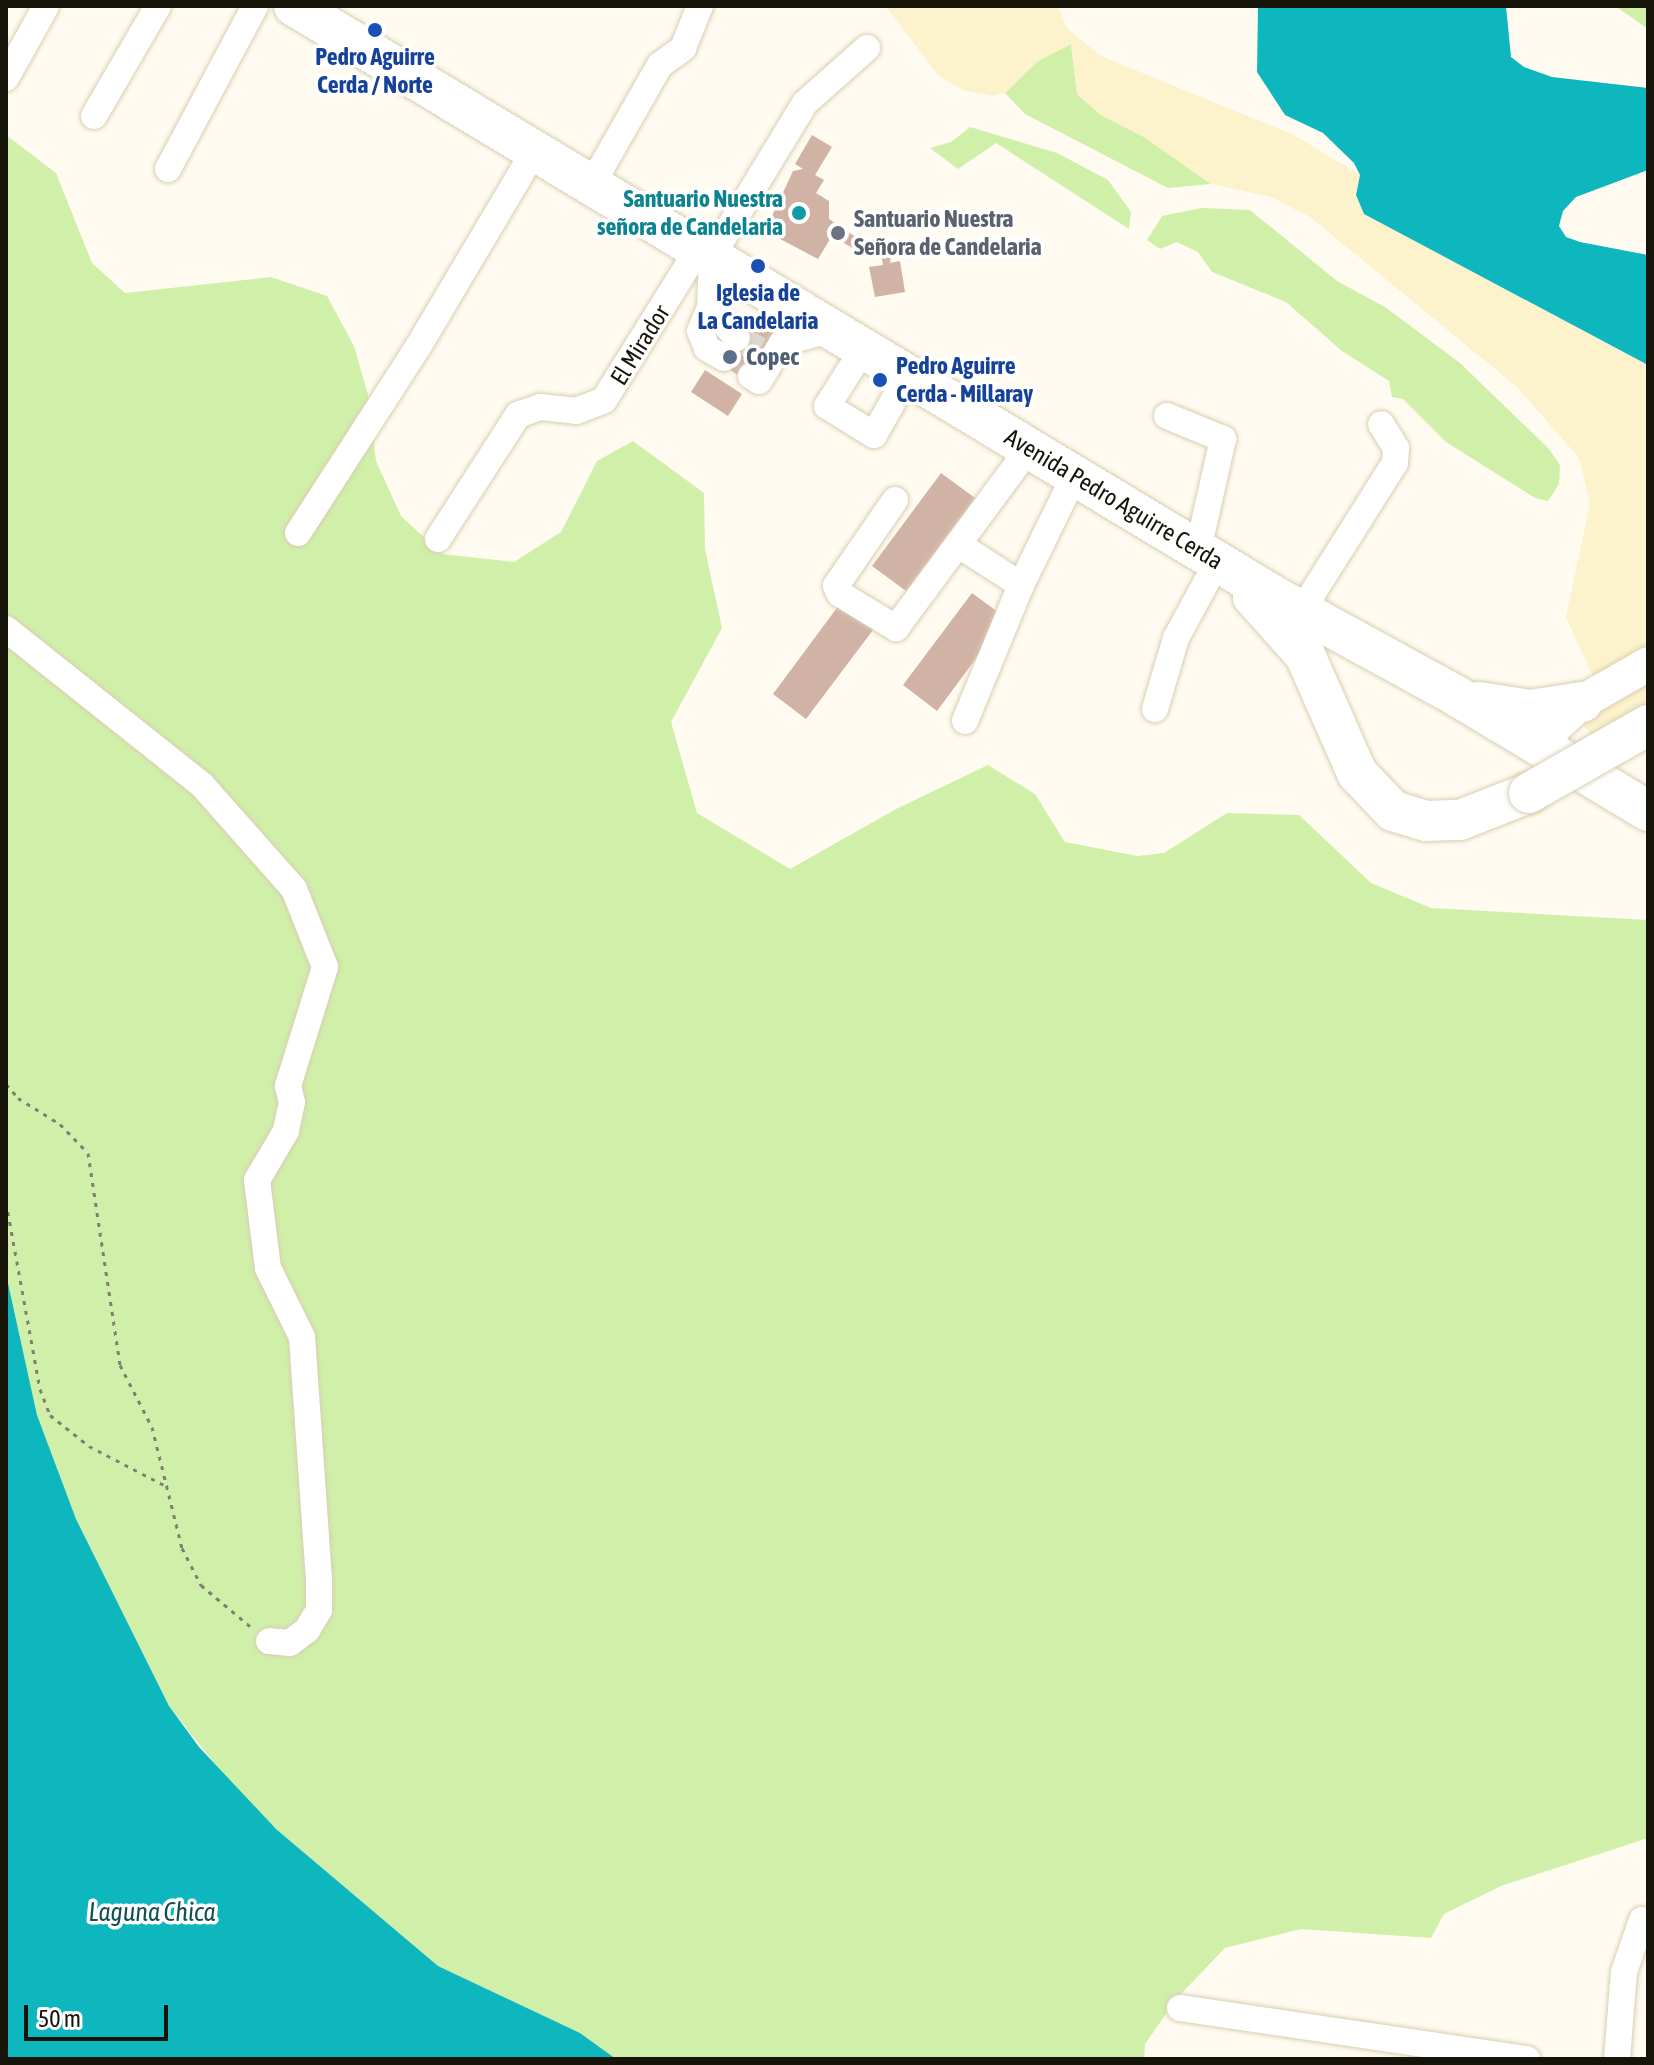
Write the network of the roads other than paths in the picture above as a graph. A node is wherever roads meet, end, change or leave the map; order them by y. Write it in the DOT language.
graph roads {
  1 [pos="46,6"];
  2 [pos="158,6"];
  3 [pos="255,6"];
  4 [pos="294,6"];
  5 [pos="700,6"];
  6 [pos="867,48"];
  7 [pos="6,78"];
  8 [pos="94,116"];
  9 [pos="535,150"];
  10 [pos="168,169"];
  11 [pos="592,184"];
  12 [pos="706,252"];
  13 [pos="849,339"];
  14 [pos="730,348"];
  15 [pos="908,375"];
  16 [pos="751,376"];
  17 [pos="1167,416"];
  18 [pos="1381,424"];
  19 [pos="1029,448"];
  20 [pos="1075,475"];
  21 [pos="895,500"];
  22 [pos="298,533"];
  23 [pos="438,539"];
  24 [pos="959,545"];
  25 [pos="1203,566"];
  26 [pos="1021,585"];
  27 [pos="1289,604"];
  28 [pos="6,629"];
  29 [pos="1648,664"];
  30 [pos="1455,695"];
  31 [pos="1582,702"];
  32 [pos="1155,709"];
  33 [pos="965,721"];
  34 [pos="1648,725"];
  35 [pos="1537,769"];
  36 [pos="1648,811"];
  37 [pos="1648,833"];
  38 [pos="269,1641"];
  39 [pos="1642,1920"];
  40 [pos="1180,2008"];
  41 [pos="1527,2059"];
  42 [pos="1617,2059"];
  1 -- 7 [label="street"];
  2 -- 8 [label="street"];
  3 -- 10 [label="street"];
  4 -- 9 [label="highway, Avenida Pedro Aguirre Cerda"];
  5 -- 11 [label="street"];
  6 -- 12 [label="street, El Mirador"];
  9 -- 11 [label="highway, Avenida Pedro Aguirre Cerda"];
  9 -- 22 [label="street"];
  11 -- 12 [label="highway, Avenida Pedro Aguirre Cerda"];
  12 -- 13 [label="highway, Avenida Pedro Aguirre Cerda"];
  12 -- 14 [label="street"];
  12 -- 23 [label="street, El Mirador"];
  13 -- 15 [label="highway, Avenida Pedro Aguirre Cerda"];
  13 -- 15 [label="street"];
  13 -- 16 [label="street"];
  15 -- 19 [label="highway, Avenida Pedro Aguirre Cerda"];
  17 -- 25 [label="street"];
  18 -- 27 [label="street"];
  19 -- 20 [label="highway, Avenida Pedro Aguirre Cerda"];
  19 -- 24 [label="street"];
  20 -- 25 [label="highway, Avenida Pedro Aguirre Cerda"];
  20 -- 26 [label="street"];
  21 -- 24 [label="street"];
  24 -- 26 [label="street"];
  25 -- 27 [label="highway, Avenida Pedro Aguirre Cerda"];
  25 -- 32 [label="street"];
  25 -- 35 [label="highway"];
  26 -- 33 [label="street"];
  27 -- 30 [label="highway, Avenida Pedro Aguirre Cerda"];
  27 -- 35 [label="highway, Avenida Pedro Aguirre Cerda"];
  28 -- 38 [label="street"];
  29 -- 31 [label="main road"];
  30 -- 31 [label="highway"];
  30 -- 35 [label="highway, Avenida Pedro Aguirre Cerda"];
  31 -- 35 [label="main road"];
  34 -- 35 [label="highway, bridge"];
  35 -- 36 [label="highway, Avenida Pedro Aguirre Cerda"];
  35 -- 37 [label="highway, Avenida Pedro Aguirre Cerda"];
  39 -- 42 [label="street"];
  40 -- 41 [label="street"];
}
